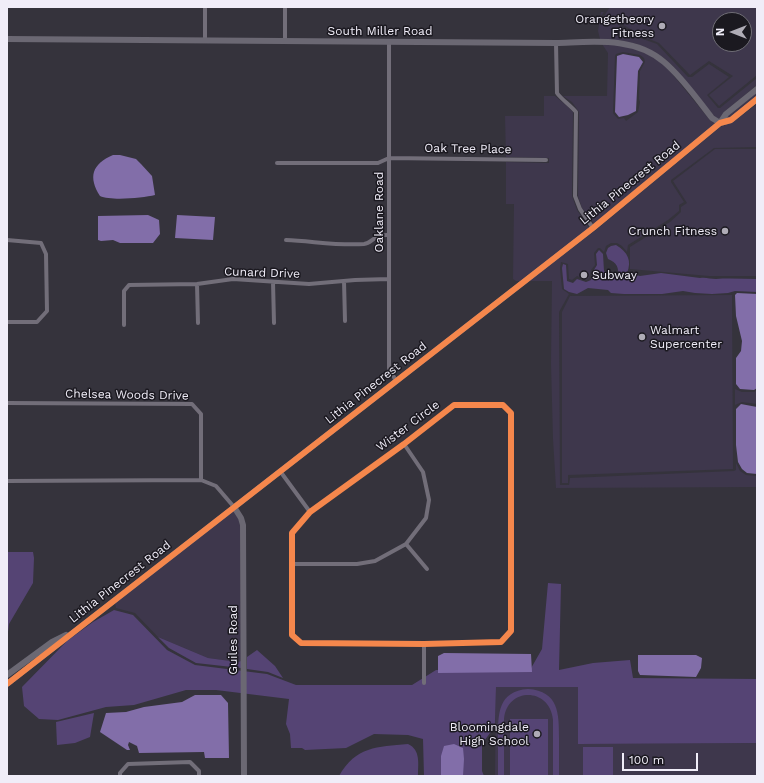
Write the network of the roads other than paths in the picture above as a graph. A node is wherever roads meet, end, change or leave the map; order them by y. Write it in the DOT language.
graph roads {
  1 [pos="205,7"];
  2 [pos="285,7"];
  3 [pos="7,38"];
  4 [pos="205,40"];
  5 [pos="285,41"];
  6 [pos="389,42"];
  7 [pos="556,43"];
  8 [pos="757,89"];
  9 [pos="757,100"];
  10 [pos="720,123"];
  11 [pos="389,158"];
  12 [pos="546,160"];
  13 [pos="277,164"];
  14 [pos="593,228"];
  15 [pos="389,235"];
  16 [pos="7,240"];
  17 [pos="286,240"];
  18 [pos="389,279"];
  19 [pos="344,281"];
  20 [pos="273,282"];
  21 [pos="197,284"];
  22 [pos="345,321"];
  23 [pos="7,322"];
  24 [pos="198,323"];
  25 [pos="274,324"];
  26 [pos="124,325"];
  27 [pos="396,381"];
  28 [pos="7,403"];
  29 [pos="404,444"];
  30 [pos="280,471"];
  31 [pos="201,480"];
  32 [pos="7,481"];
  33 [pos="234,507"];
  34 [pos="310,512"];
  35 [pos="406,544"];
  36 [pos="292,564"];
  37 [pos="427,569"];
  38 [pos="71,634"];
  39 [pos="424,644"];
  40 [pos="7,675"];
  41 [pos="7,684"];
  42 [pos="424,684"];
  43 [pos="120,776"];
  44 [pos="199,776"];
  45 [pos="244,776"];
  1 -- 4 [label="street"];
  2 -- 5 [label="street"];
  3 -- 4 [label="main road, South Miller Road"];
  4 -- 5 [label="main road, South Miller Road"];
  5 -- 6 [label="main road, South Miller Road"];
  6 -- 7 [label="main road, South Miller Road"];
  6 -- 11 [label="street, Oaklane Road"];
  7 -- 10 [label="main road, South Miller Road"];
  7 -- 14 [label="street"];
  8 -- 10 [label="main road, Lithia Pinecrest Road"];
  9 -- 10 [label="main road, Lithia Pinecrest Road"];
  10 -- 14 [label="main road, Lithia Pinecrest Road"];
  11 -- 12 [label="street, Oak Tree Place"];
  11 -- 13 [label="street, Oak Tree Place"];
  11 -- 15 [label="street, Oaklane Road"];
  14 -- 27 [label="main road, Lithia Pinecrest Road"];
  15 -- 17 [label="street"];
  15 -- 18 [label="street, Oaklane Road"];
  16 -- 23 [label="street"];
  18 -- 19 [label="street, Cunard Drive"];
  18 -- 27 [label="street, Oaklane Road"];
  19 -- 20 [label="street, Cunard Drive"];
  19 -- 22 [label="street"];
  20 -- 21 [label="street, Cunard Drive"];
  20 -- 25 [label="street"];
  21 -- 24 [label="street"];
  21 -- 26 [label="street, Cunard Drive"];
  27 -- 30 [label="main road, Lithia Pinecrest Road"];
  28 -- 31 [label="street, Chelsea Woods Drive"];
  29 -- 34 [label="street, Wister Circle"];
  29 -- 35 [label="street"];
  29 -- 39 [label="street, Wister Circle"];
  30 -- 33 [label="main road, Lithia Pinecrest Road"];
  30 -- 34 [label="street"];
  31 -- 32 [label="street"];
  31 -- 33 [label="street"];
  33 -- 38 [label="main road, Lithia Pinecrest Road"];
  33 -- 45 [label="main road, Guiles Road"];
  34 -- 36 [label="street, Wister Circle"];
  35 -- 36 [label="street"];
  35 -- 37 [label="street"];
  36 -- 39 [label="street, Wister Circle"];
  38 -- 40 [label="main road"];
  38 -- 41 [label="main road, Lithia Pinecrest Road"];
  39 -- 42 [label="street"];
  43 -- 44 [label="street"];
}
